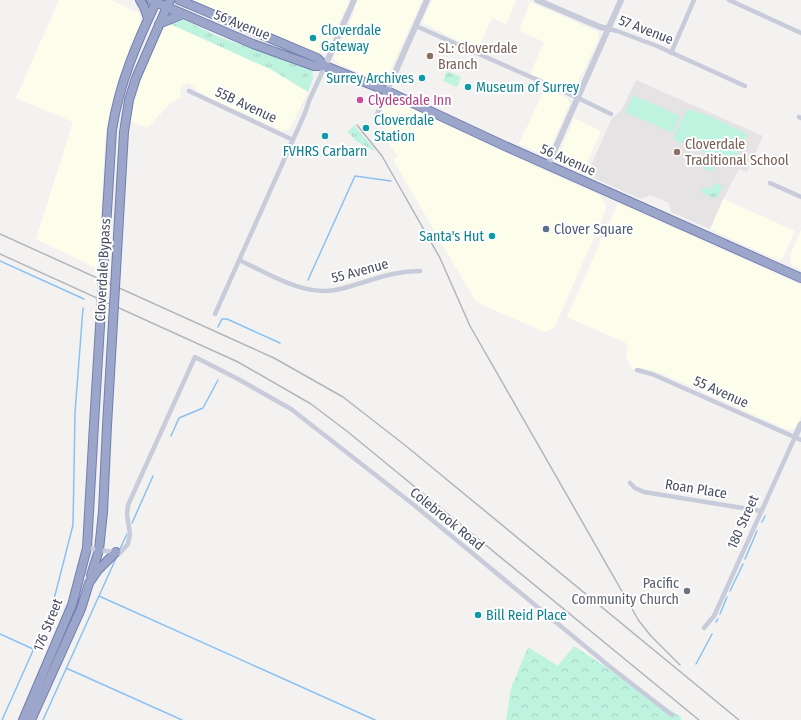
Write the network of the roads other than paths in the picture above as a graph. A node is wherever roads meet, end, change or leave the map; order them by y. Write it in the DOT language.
graph roads {
  1 [pos="140,0"];
  2 [pos="179,0"];
  3 [pos="189,0"];
  4 [pos="354,0"];
  5 [pos="427,0"];
  6 [pos="537,0"];
  7 [pos="621,0"];
  8 [pos="694,0"];
  9 [pos="730,0"];
  10 [pos="155,1"];
  11 [pos="168,4"];
  12 [pos="195,7"];
  13 [pos="183,14"];
  14 [pos="148,18"];
  15 [pos="159,24"];
  16 [pos="416,26"];
  17 [pos="609,29"];
  18 [pos="801,33"];
  19 [pos="671,53"];
  20 [pos="325,66"];
  21 [pos="745,86"];
  22 [pos="189,91"];
  23 [pos="387,91"];
  24 [pos="578,98"];
  25 [pos="611,114"];
  26 [pos="375,119"];
  27 [pos="293,140"];
  28 [pos="548,165"];
  29 [pos="770,183"];
  30 [pos="801,197"];
  31 [pos="239,260"];
  32 [pos="420,271"];
  33 [pos="801,278"];
  34 [pos="215,314"];
  35 [pos="637,370"];
  36 [pos="801,424"];
  37 [pos="798,438"];
  38 [pos="630,483"];
  39 [pos="761,511"];
  40 [pos="87,548"];
  41 [pos="99,550"];
  42 [pos="116,552"];
  43 [pos="88,583"];
  44 [pos="704,628"];
  45 [pos="672,715"];
  46 [pos="23,720"];
  47 [pos="31,720"];
  1 -- 14 [label="highway"];
  2 -- 12 [label="highway, 56 Avenue"];
  3 -- 12 [label="highway"];
  4 -- 20 [label="street"];
  5 -- 16 [label="street"];
  6 -- 17 [label="street, 57 Avenue"];
  7 -- 17 [label="street"];
  8 -- 19 [label="street"];
  9 -- 18 [label="street"];
  10 -- 11 [label="highway, 56 Avenue"];
  10 -- 14 [label="highway, Cloverdale Bypass"];
  11 -- 13 [label="highway, 56 Avenue"];
  11 -- 15 [label="highway, Cloverdale Bypass"];
  12 -- 20 [label="highway, 56 Avenue"];
  13 -- 15 [label="highway"];
  13 -- 20 [label="highway, 56 Avenue"];
  14 -- 40 [label="highway, Cloverdale Bypass, bridge"];
  15 -- 41 [label="highway, Cloverdale Bypass, bridge"];
  16 -- 23 [label="street"];
  16 -- 24 [label="street"];
  17 -- 19 [label="street, 57 Avenue"];
  17 -- 24 [label="street"];
  19 -- 21 [label="street, 57 Avenue"];
  20 -- 23 [label="highway, 56 Avenue"];
  20 -- 27 [label="street"];
  22 -- 27 [label="street, 55B Avenue"];
  23 -- 26 [label="street"];
  23 -- 28 [label="highway, 56 Avenue"];
  24 -- 25 [label="street"];
  24 -- 28 [label="street"];
  27 -- 31 [label="street"];
  28 -- 33 [label="highway, 56 Avenue"];
  29 -- 30 [label="street"];
  31 -- 32 [label="street, 55 Avenue"];
  31 -- 34 [label="street"];
  35 -- 37 [label="street, 55 Avenue"];
  36 -- 37 [label="street, 180 Street"];
  37 -- 39 [label="street, 180 Street"];
  38 -- 39 [label="street, Roan Place"];
  39 -- 44 [label="street, 180 Street"];
  40 -- 41 [label="street"];
  40 -- 46 [label="highway, 176 Street"];
  41 -- 42 [label="street"];
  41 -- 43 [label="highway"];
  42 -- 43 [label="highway"];
  42 -- 45 [label="street, Colebrook Road"];
  43 -- 47 [label="highway"];
}
